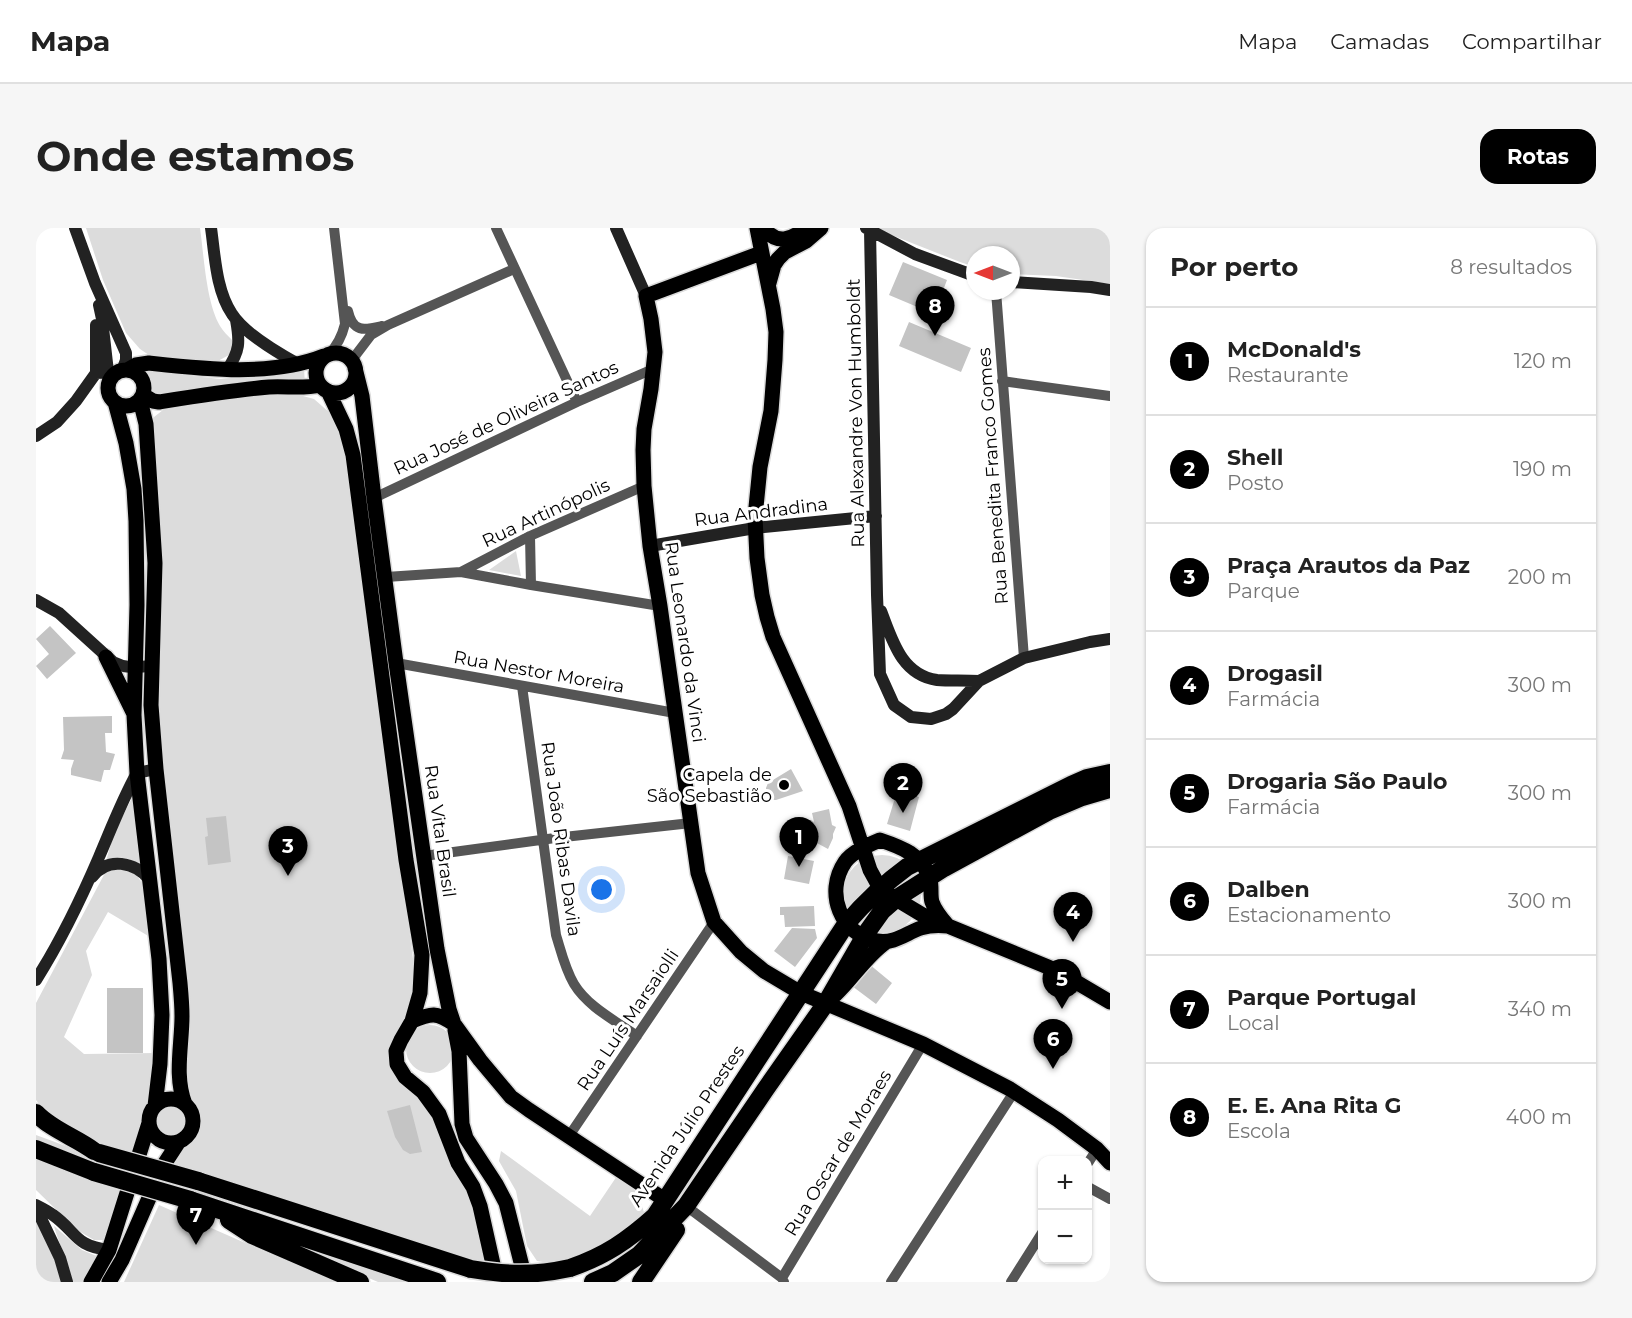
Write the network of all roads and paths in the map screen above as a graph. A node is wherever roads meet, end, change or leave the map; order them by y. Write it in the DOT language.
graph roads {
  1 [pos="75,228"];
  2 [pos="211,228"];
  3 [pos="334,228"];
  4 [pos="496,228"];
  5 [pos="616,228"];
  6 [pos="746,228"];
  7 [pos="757,228"];
  8 [pos="764,228"];
  9 [pos="805,228"];
  10 [pos="821,228"];
  11 [pos="868,229"];
  12 [pos="761,253"];
  13 [pos="339,269"];
  14 [pos="514,269"];
  15 [pos="966,273"];
  16 [pos="1020,283"];
  17 [pos="768,285"];
  18 [pos="96,289"];
  19 [pos="1110,290"];
  20 [pos="646,296"];
  21 [pos="997,300"];
  22 [pos="236,320"];
  23 [pos="388,325"];
  24 [pos="326,355"];
  25 [pos="353,363"];
  26 [pos="298,364"];
  27 [pos="653,369"];
  28 [pos="227,370"];
  29 [pos="113,373"];
  30 [pos="1002,381"];
  31 [pos="324,388"];
  32 [pos="1110,396"];
  33 [pos="141,398"];
  34 [pos="115,402"];
  35 [pos="577,402"];
  36 [pos="36,436"];
  37 [pos="644,486"];
  38 [pos="374,498"];
  39 [pos="876,516"];
  40 [pos="755,528"];
  41 [pos="530,536"];
  42 [pos="650,546"];
  43 [pos="462,572"];
  44 [pos="386,577"];
  45 [pos="531,585"];
  46 [pos="877,595"];
  47 [pos="36,600"];
  48 [pos="660,606"];
  49 [pos="1110,639"];
  50 [pos="106,657"];
  51 [pos="1024,658"];
  52 [pos="396,663"];
  53 [pos="151,666"];
  54 [pos="135,668"];
  55 [pos="979,681"];
  56 [pos="522,686"];
  57 [pos="675,713"];
  58 [pos="134,716"];
  59 [pos="156,769"];
  60 [pos="137,773"];
  61 [pos="1110,773"];
  62 [pos="1110,789"];
  63 [pos="849,806"];
  64 [pos="691,823"];
  65 [pos="544,840"];
  66 [pos="880,840"];
  67 [pos="863,848"];
  68 [pos="424,856"];
  69 [pos="846,860"];
  70 [pos="920,861"];
  71 [pos="929,877"];
  72 [pos="150,880"];
  73 [pos="86,885"];
  74 [pos="888,894"];
  75 [pos="714,922"];
  76 [pos="846,924"];
  77 [pos="948,926"];
  78 [pos="864,938"];
  79 [pos="886,942"];
  80 [pos="36,981"];
  81 [pos="801,993"];
  82 [pos="1110,1002"];
  83 [pos="826,1003"];
  84 [pos="412,1021"];
  85 [pos="454,1024"];
  86 [pos="637,1035"];
  87 [pos="923,1044"];
  88 [pos="1014,1092"];
  89 [pos="185,1104"];
  90 [pos="155,1106"];
  91 [pos="36,1113"];
  92 [pos="149,1123"];
  93 [pos="36,1129"];
  94 [pos="569,1136"];
  95 [pos="178,1143"];
  96 [pos="36,1149"];
  97 [pos="1097,1149"];
  98 [pos="96,1152"];
  99 [pos="1092,1157"];
  100 [pos="1110,1163"];
  101 [pos="1092,1188"];
  102 [pos="1110,1199"];
  103 [pos="665,1200"];
  104 [pos="207,1206"];
  105 [pos="686,1206"];
  106 [pos="36,1207"];
  107 [pos="1038,1239"];
  108 [pos="108,1250"];
  109 [pos="783,1280"];
  110 [pos="67,1282"];
  111 [pos="91,1282"];
  112 [pos="110,1282"];
  113 [pos="360,1282"];
  114 [pos="437,1282"];
  115 [pos="497,1282"];
  116 [pos="526,1282"];
  117 [pos="593,1282"];
  118 [pos="641,1282"];
  119 [pos="891,1282"];
  120 [pos="1011,1282"];
  1 -- 18 [label="street"];
  2 -- 22 [label="street"];
  3 -- 13 [label="street"];
  4 -- 14 [label="street"];
  5 -- 20 [label="street, Rua Leonardo da Vinci"];
  6 -- 12 [label="main road"];
  7 -- 12 [label="main road"];
  8 -- 9 [label="main road"];
  10 -- 17 [label="main road"];
  11 -- 15 [label="street"];
  11 -- 39 [label="street, Rua Alexandre Von Humboldt"];
  12 -- 17 [label="main road"];
  12 -- 20 [label="main road"];
  13 -- 23 [label="street"];
  13 -- 24 [label="street"];
  14 -- 23 [label="street"];
  14 -- 35 [label="street"];
  16 -- 19 [label="street"];
  17 -- 40 [label="main road"];
  18 -- 29 [label="street"];
  18 -- 29 [label="street"];
  20 -- 27 [label="main road, Rua Leonardo da Vinci"];
  21 -- 30 [label="street, Rua Benedita Franco Gomes"];
  22 -- 26 [label="street"];
  22 -- 28 [label="street"];
  23 -- 25 [label="street"];
  24 -- 25 [label="main road"];
  24 -- 26 [label="main road"];
  24 -- 31 [label="main road"];
  25 -- 31 [label="main road"];
  25 -- 38 [label="main road, Rua Vital Brasil"];
  26 -- 28 [label="main road"];
  27 -- 35 [label="street, Rua José de Oliveira Santos"];
  27 -- 37 [label="main road, Rua Leonardo da Vinci"];
  28 -- 29 [label="main road"];
  29 -- 33 [label="main road"];
  29 -- 34 [label="main road"];
  29 -- 36 [label="street"];
  30 -- 32 [label="street"];
  30 -- 51 [label="street, Rua Benedita Franco Gomes"];
  31 -- 33 [label="main road"];
  31 -- 84 [label="main road, Rua Vital Brasil"];
  33 -- 34 [label="main road"];
  33 -- 53 [label="main road"];
  34 -- 54 [label="main road"];
  35 -- 38 [label="street, Rua José de Oliveira Santos"];
  37 -- 41 [label="street, Rua Artinópolis"];
  37 -- 42 [label="main road, Rua Leonardo da Vinci"];
  38 -- 44 [label="main road, Rua Vital Brasil"];
  39 -- 40 [label="street, Rua Andradina"];
  39 -- 46 [label="street, Rua Alexandre Von Humboldt"];
  40 -- 42 [label="street, Rua Andradina"];
  40 -- 63 [label="main road"];
  41 -- 43 [label="street, Rua Artinópolis"];
  41 -- 45 [label="street"];
  42 -- 48 [label="main road, Rua Leonardo da Vinci"];
  43 -- 44 [label="street"];
  43 -- 45 [label="street"];
  44 -- 52 [label="main road, Rua Vital Brasil"];
  45 -- 48 [label="street"];
  46 -- 55 [label="street, Rua Alexandre Von Humboldt"];
  46 -- 55 [label="street, Rua Alexandre Von Humboldt"];
  47 -- 50 [label="street"];
  48 -- 57 [label="main road, Rua Leonardo da Vinci"];
  49 -- 51 [label="street, Rua Alexandre Von Humboldt"];
  50 -- 54 [label="street"];
  50 -- 58 [label="main road"];
  51 -- 55 [label="street, Rua Alexandre Von Humboldt"];
  52 -- 56 [label="street, Rua Nestor Moreira"];
  52 -- 68 [label="main road, Rua Vital Brasil"];
  53 -- 54 [label="street"];
  53 -- 59 [label="main road"];
  54 -- 58 [label="main road"];
  56 -- 57 [label="street, Rua Nestor Moreira"];
  56 -- 65 [label="street, Rua João Ribas Davila"];
  57 -- 64 [label="main road, Rua Leonardo da Vinci"];
  58 -- 60 [label="main road"];
  59 -- 60 [label="street"];
  59 -- 89 [label="main road"];
  60 -- 72 [label="main road"];
  60 -- 73 [label="street"];
  61 -- 70 [label="highway"];
  62 -- 71 [label="highway"];
  63 -- 66 [label="main road"];
  63 -- 67 [label="main road"];
  63 -- 69 [label="main road"];
  64 -- 65 [label="street"];
  64 -- 75 [label="main road, Rua Leonardo da Vinci"];
  65 -- 68 [label="street"];
  65 -- 86 [label="street, Rua João Ribas Davila"];
  66 -- 67 [label="main road"];
  66 -- 70 [label="main road"];
  67 -- 69 [label="main road"];
  67 -- 74 [label="main road"];
  68 -- 85 [label="main road, Rua Vital Brasil"];
  69 -- 76 [label="main road"];
  70 -- 71 [label="main road"];
  70 -- 74 [label="highway"];
  71 -- 74 [label="highway"];
  71 -- 77 [label="main road"];
  72 -- 73 [label="street"];
  72 -- 90 [label="main road"];
  73 -- 80 [label="street"];
  74 -- 76 [label="highway, Avenida Júlio Prestes"];
  74 -- 77 [label="main road"];
  74 -- 78 [label="highway"];
  75 -- 81 [label="main road, Rua Leonardo da Vinci"];
  75 -- 86 [label="street, Rua Luís Marsaiolli"];
  76 -- 78 [label="main road"];
  76 -- 81 [label="highway, Avenida Júlio Prestes"];
  77 -- 79 [label="main road"];
  77 -- 82 [label="main road"];
  78 -- 79 [label="main road"];
  78 -- 83 [label="highway"];
  79 -- 83 [label="main road"];
  81 -- 83 [label="main road, Rua Leonardo da Vinci"];
  81 -- 103 [label="highway, Avenida Júlio Prestes"];
  83 -- 87 [label="main road, Rua Leonardo da Vinci"];
  83 -- 105 [label="highway"];
  84 -- 85 [label="main road"];
  84 -- 115 [label="main road, Rua Vital Brasil"];
  85 -- 94 [label="main road, Rua Vital Brasil"];
  85 -- 116 [label="main road"];
  86 -- 94 [label="street, Rua Luís Marsaiolli"];
  87 -- 88 [label="main road, Rua Leonardo da Vinci"];
  87 -- 109 [label="street, Rua Oscar de Moraes"];
  88 -- 97 [label="main road, Rua Leonardo da Vinci"];
  88 -- 119 [label="street"];
  89 -- 90 [label="main road"];
  89 -- 95 [label="main road"];
  90 -- 92 [label="main road"];
  91 -- 98 [label="highway"];
  92 -- 95 [label="main road"];
  92 -- 108 [label="main road"];
  93 -- 98 [label="highway"];
  94 -- 103 [label="main road, Rua Vital Brasil"];
  95 -- 112 [label="main road"];
  96 -- 104 [label="highway, bridge"];
  97 -- 99 [label="street"];
  97 -- 100 [label="main road, Rua Leonardo da Vinci"];
  98 -- 103 [label="highway, Avenida Júlio Prestes, bridge"];
  101 -- 102 [label="street"];
  104 -- 113 [label="highway"];
  104 -- 114 [label="highway"];
  105 -- 109 [label="street"];
  105 -- 117 [label="highway"];
  105 -- 118 [label="highway"];
  106 -- 108 [label="street"];
  106 -- 110 [label="street"];
  107 -- 120 [label="street"];
  108 -- 111 [label="main road"];
}
